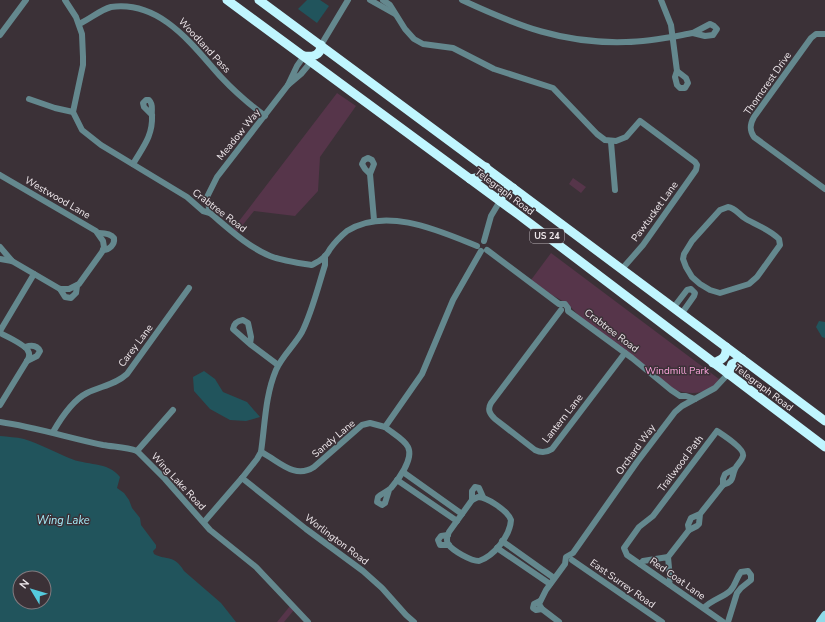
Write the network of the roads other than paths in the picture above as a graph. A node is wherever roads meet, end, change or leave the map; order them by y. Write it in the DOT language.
graph roads {
  1 [pos="26,0"];
  2 [pos="65,0"];
  3 [pos="259,0"];
  4 [pos="348,0"];
  5 [pos="370,0"];
  6 [pos="383,0"];
  7 [pos="462,0"];
  8 [pos="661,0"];
  9 [pos="230,1"];
  10 [pos="395,14"];
  11 [pos="79,24"];
  12 [pos="693,33"];
  13 [pos="822,34"];
  14 [pos="0,35"];
  15 [pos="673,36"];
  16 [pos="321,45"];
  17 [pos="307,59"];
  18 [pos="677,71"];
  19 [pos="29,99"];
  20 [pos="73,112"];
  21 [pos="152,115"];
  22 [pos="265,116"];
  23 [pos="611,142"];
  24 [pos="133,164"];
  25 [pos="486,167"];
  26 [pos="370,174"];
  27 [pos="0,175"];
  28 [pos="470,179"];
  29 [pos="513,188"];
  30 [pos="825,189"];
  31 [pos="615,190"];
  32 [pos="207,197"];
  33 [pos="500,201"];
  34 [pos="194,202"];
  35 [pos="210,213"];
  36 [pos="374,220"];
  37 [pos="99,233"];
  38 [pos="484,241"];
  39 [pos="0,248"];
  40 [pos="482,249"];
  41 [pos="103,250"];
  42 [pos="326,256"];
  43 [pos="0,259"];
  44 [pos="12,261"];
  45 [pos="312,265"];
  46 [pos="622,269"];
  47 [pos="34,274"];
  48 [pos="322,274"];
  49 [pos="699,283"];
  50 [pos="189,288"];
  51 [pos="693,290"];
  52 [pos="559,304"];
  53 [pos="674,307"];
  54 [pos="561,310"];
  55 [pos="568,311"];
  56 [pos="682,313"];
  57 [pos="0,332"];
  58 [pos="250,344"];
  59 [pos="25,347"];
  60 [pos="726,347"];
  61 [pos="625,352"];
  62 [pos="742,359"];
  63 [pos="27,361"];
  64 [pos="713,363"];
  65 [pos="278,365"];
  66 [pos="728,374"];
  67 [pos="680,396"];
  68 [pos="695,399"];
  69 [pos="0,405"];
  70 [pos="682,406"];
  71 [pos="173,410"];
  72 [pos="825,421"];
  73 [pos="0,422"];
  74 [pos="385,428"];
  75 [pos="52,432"];
  76 [pos="825,447"];
  77 [pos="137,451"];
  78 [pos="261,452"];
  79 [pos="403,472"];
  80 [pos="242,478"];
  81 [pos="397,480"];
  82 [pos="389,490"];
  83 [pos="483,497"];
  84 [pos="472,500"];
  85 [pos="700,514"];
  86 [pos="459,517"];
  87 [pos="204,522"];
  88 [pos="689,530"];
  89 [pos="448,535"];
  90 [pos="449,544"];
  91 [pos="499,544"];
  92 [pos="624,548"];
  93 [pos="573,553"];
  94 [pos="668,557"];
  95 [pos="572,560"];
  96 [pos="565,564"];
  97 [pos="640,564"];
  98 [pos="554,578"];
  99 [pos="550,584"];
  100 [pos="669,584"];
  101 [pos="704,608"];
  102 [pos="825,615"];
  103 [pos="308,622"];
  104 [pos="414,622"];
  105 [pos="559,622"];
  106 [pos="662,622"];
  107 [pos="723,622"];
  108 [pos="728,622"];
  109 [pos="820,622"];
  1 -- 14 [label="street"];
  2 -- 11 [label="street"];
  3 -- 16 [label="highway, Telegraph Road / US 24"];
  4 -- 16 [label="street"];
  5 -- 10 [label="street"];
  6 -- 10 [label="street"];
  7 -- 15 [label="street"];
  8 -- 15 [label="street"];
  9 -- 17 [label="highway, Telegraph Road / US 24"];
  10 -- 23 [label="street"];
  11 -- 20 [label="street"];
  11 -- 22 [label="street, Woodland Pass"];
  12 -- 15 [label="street"];
  13 -- 30 [label="street, Thorncrest Drive"];
  15 -- 18 [label="street"];
  16 -- 17 [label="highway"];
  16 -- 25 [label="highway, Telegraph Road / US 24"];
  17 -- 22 [label="street, Meadow Way"];
  17 -- 28 [label="highway, Telegraph Road / US 24"];
  19 -- 20 [label="street"];
  20 -- 24 [label="street, Crabtree Road"];
  21 -- 24 [label="street"];
  22 -- 32 [label="street, Meadow Way"];
  23 -- 31 [label="street"];
  23 -- 46 [label="street, Pawtucket Lane"];
  24 -- 34 [label="street, Crabtree Road"];
  25 -- 28 [label="highway"];
  25 -- 29 [label="highway, Telegraph Road / US 24"];
  26 -- 36 [label="street"];
  27 -- 37 [label="street, Westwood Lane"];
  28 -- 33 [label="highway, Telegraph Road / US 24"];
  29 -- 33 [label="highway"];
  29 -- 46 [label="highway, Telegraph Road / US 24"];
  32 -- 34 [label="street"];
  32 -- 35 [label="street"];
  33 -- 38 [label="street"];
  33 -- 64 [label="highway, Telegraph Road / US 24"];
  34 -- 35 [label="street, Crabtree Road"];
  35 -- 45 [label="street, Crabtree Road"];
  36 -- 40 [label="street, Crabtree Road"];
  36 -- 42 [label="street, Crabtree Road"];
  37 -- 41 [label="street"];
  37 -- 41 [label="street, Westwood Lane"];
  38 -- 40 [label="street"];
  38 -- 40 [label="street"];
  39 -- 44 [label="street"];
  40 -- 52 [label="street, Crabtree Road"];
  40 -- 74 [label="street"];
  41 -- 47 [label="street"];
  42 -- 45 [label="street, Crabtree Road"];
  42 -- 48 [label="street"];
  43 -- 44 [label="street"];
  44 -- 47 [label="street"];
  45 -- 48 [label="street"];
  46 -- 53 [label="highway, Telegraph Road / US 24"];
  47 -- 57 [label="street"];
  48 -- 65 [label="street"];
  49 -- 49 [label="street"];
  49 -- 51 [label="street"];
  50 -- 75 [label="street, Carey Lane"];
  51 -- 53 [label="street"];
  51 -- 56 [label="street"];
  52 -- 54 [label="street"];
  52 -- 55 [label="street, Crabtree Road"];
  53 -- 56 [label="highway, Telegraph Road / US 24"];
  54 -- 55 [label="street, Crabtree Road"];
  54 -- 61 [label="street, Lantern Lane"];
  55 -- 61 [label="street, Crabtree Road"];
  56 -- 60 [label="highway, Telegraph Road / US 24"];
  57 -- 59 [label="street"];
  58 -- 65 [label="street"];
  59 -- 63 [label="street"];
  59 -- 63 [label="street"];
  60 -- 62 [label="highway, Telegraph Road / US 24"];
  60 -- 64 [label="highway"];
  61 -- 67 [label="street, Crabtree Road"];
  62 -- 66 [label="highway"];
  62 -- 72 [label="highway, Telegraph Road / US 24"];
  63 -- 69 [label="street"];
  64 -- 66 [label="highway, Telegraph Road / US 24"];
  65 -- 78 [label="street"];
  66 -- 68 [label="street, Orchard Way"];
  66 -- 76 [label="highway, Telegraph Road / US 24"];
  67 -- 68 [label="street, Crabtree Road"];
  67 -- 70 [label="street"];
  68 -- 70 [label="street, Orchard Way"];
  70 -- 93 [label="street, Orchard Way"];
  71 -- 77 [label="street"];
  73 -- 75 [label="street, Wing Lake Road"];
  74 -- 78 [label="street, Sandy Lane"];
  74 -- 79 [label="street"];
  75 -- 77 [label="street, Wing Lake Road"];
  77 -- 87 [label="street, Wing Lake Road"];
  78 -- 80 [label="street"];
  79 -- 81 [label="street"];
  79 -- 86 [label="street"];
  80 -- 87 [label="street"];
  80 -- 104 [label="street, Worlington Road"];
  81 -- 82 [label="street"];
  81 -- 86 [label="street"];
  83 -- 84 [label="street"];
  83 -- 84 [label="street"];
  83 -- 91 [label="street"];
  84 -- 86 [label="street"];
  85 -- 88 [label="street, Trailwood Path"];
  85 -- 88 [label="street, Trailwood Path"];
  85 -- 92 [label="street, Trailwood Path"];
  86 -- 89 [label="street"];
  87 -- 103 [label="street, Wing Lake Road"];
  88 -- 94 [label="street, Trailwood Path"];
  89 -- 90 [label="street"];
  89 -- 90 [label="street"];
  90 -- 91 [label="street"];
  91 -- 98 [label="street"];
  91 -- 99 [label="street"];
  92 -- 97 [label="street, Red Coat Lane"];
  93 -- 95 [label="street, Orchard Way"];
  93 -- 96 [label="street, Orchard Way"];
  94 -- 97 [label="street"];
  94 -- 100 [label="street"];
  95 -- 96 [label="street, Orchard Way"];
  95 -- 106 [label="street, East Surrey Road"];
  96 -- 98 [label="street, Orchard Way"];
  97 -- 100 [label="street, Red Coat Lane"];
  98 -- 99 [label="street, Orchard Way"];
  99 -- 105 [label="street, Orchard Way"];
  100 -- 101 [label="street, Red Coat Lane"];
  101 -- 107 [label="street, Red Coat Lane"];
  101 -- 108 [label="street"];
  102 -- 109 [label="main road"];
}
